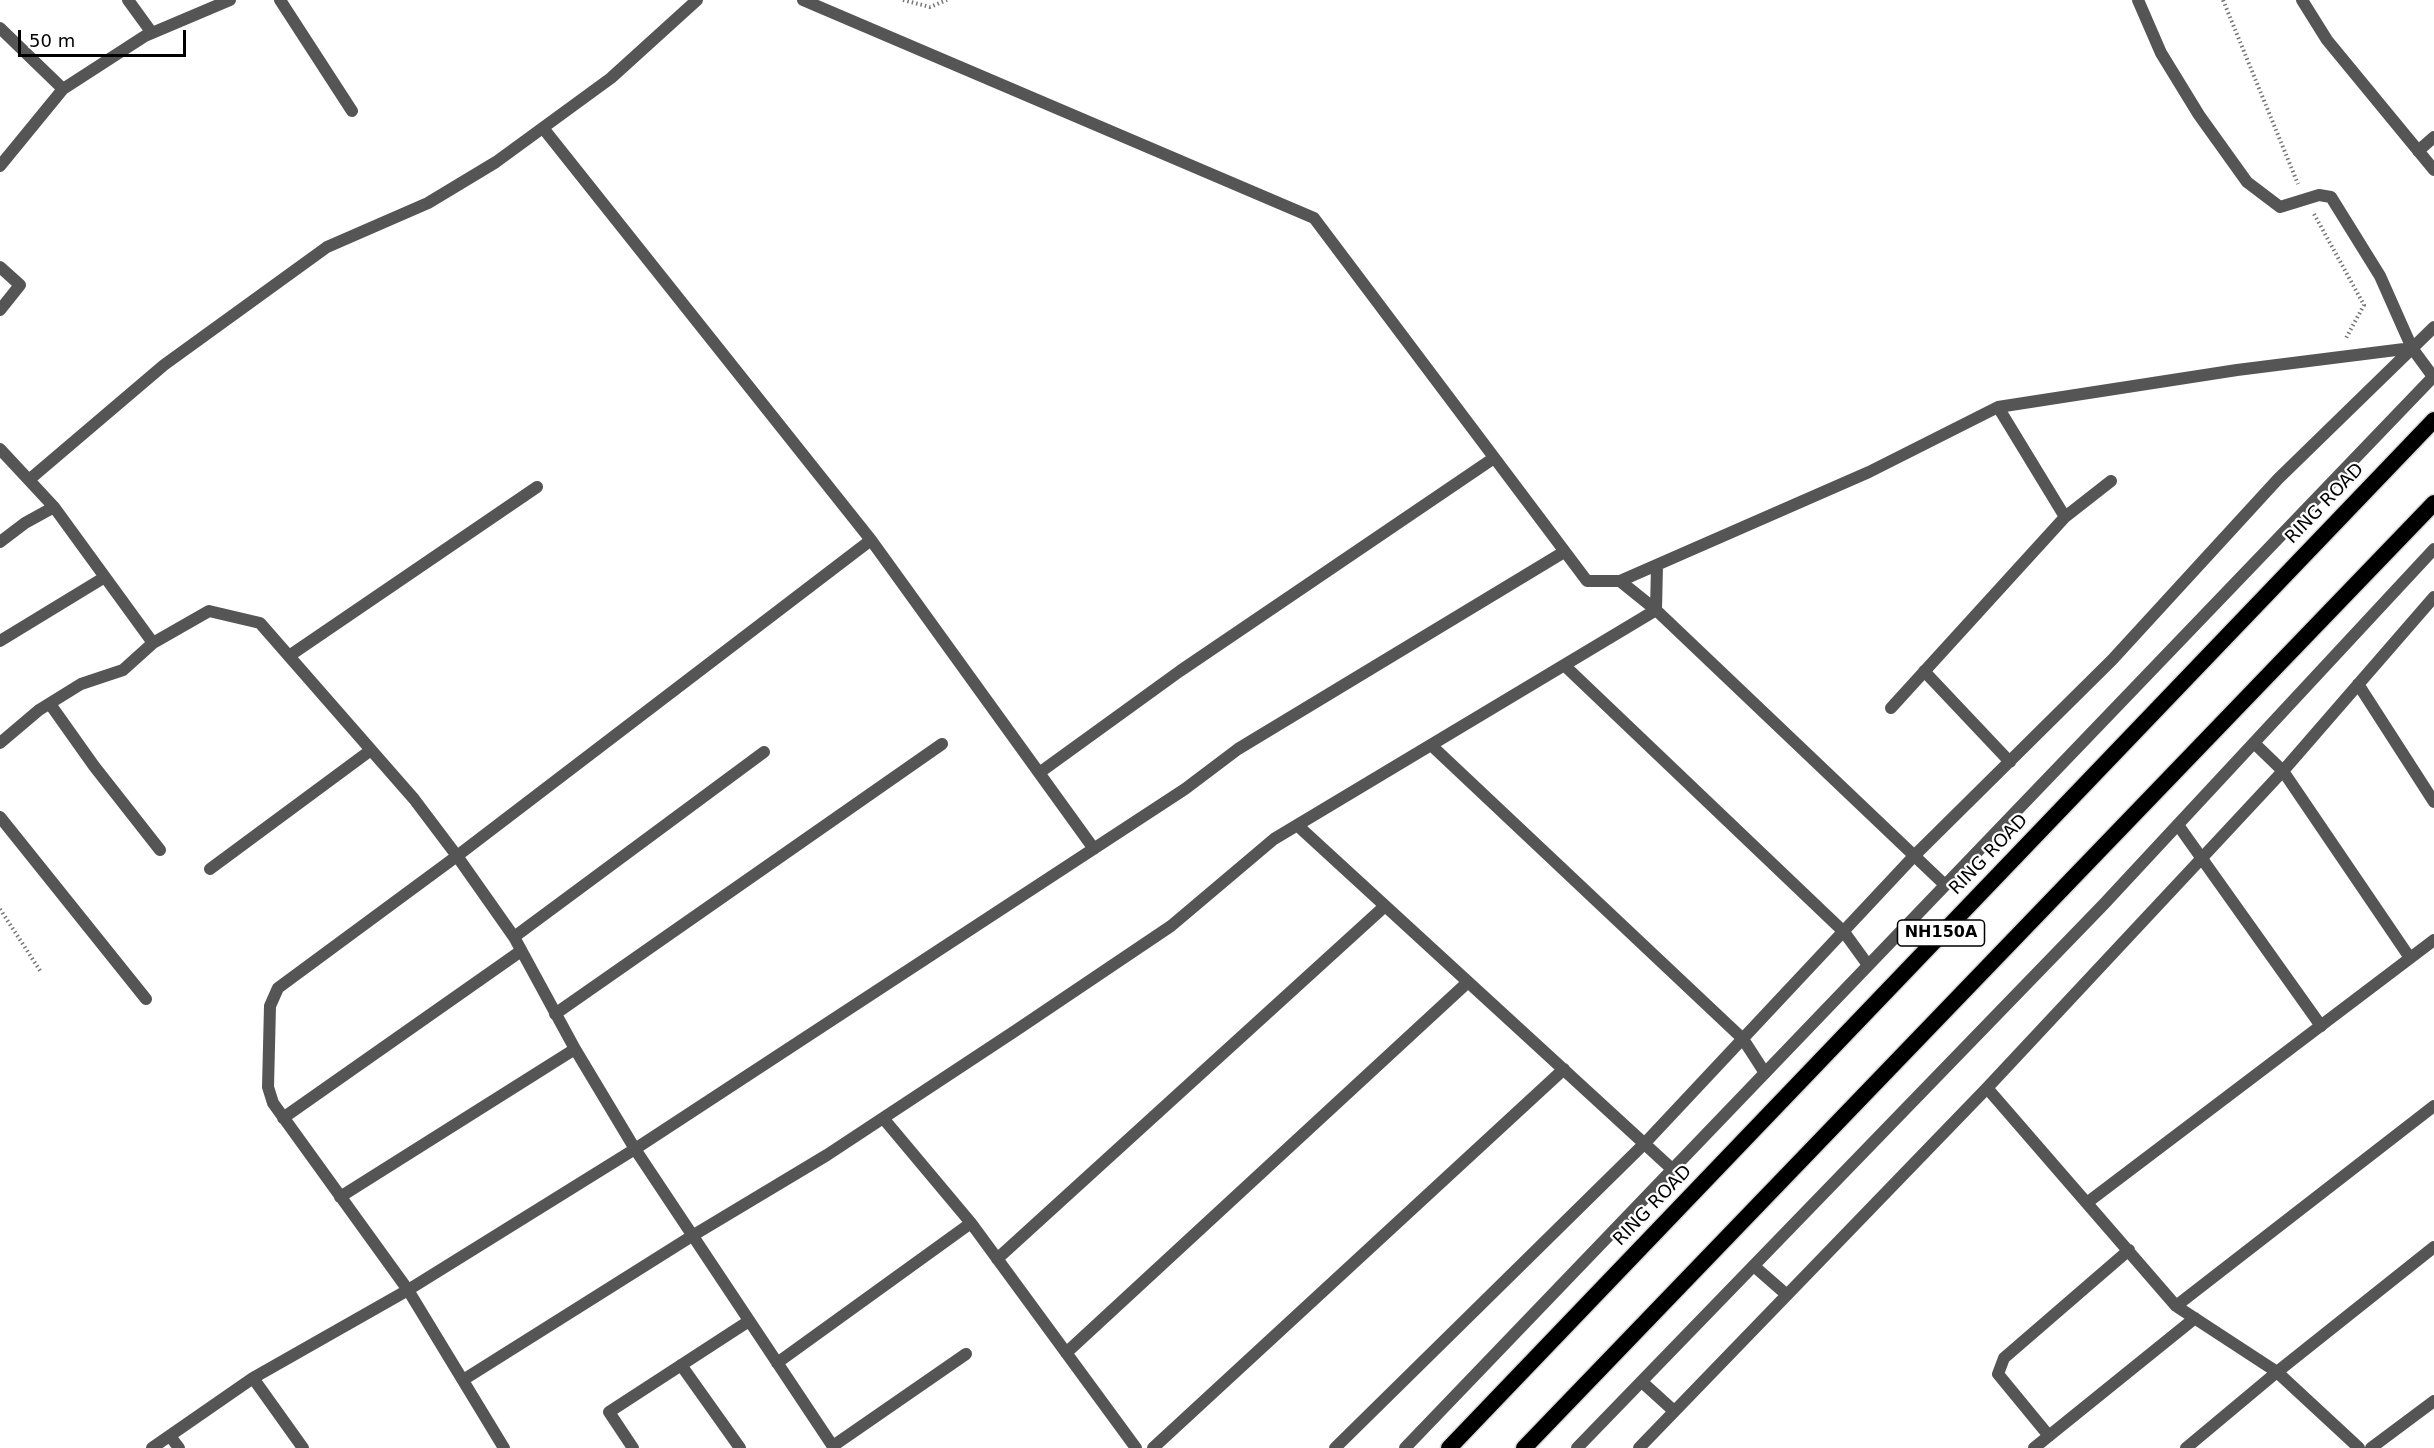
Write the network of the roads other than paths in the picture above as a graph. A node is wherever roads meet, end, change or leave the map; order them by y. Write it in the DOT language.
graph roads {
  1 [pos="129,0"];
  2 [pos="230,0"];
  3 [pos="280,0"];
  4 [pos="697,0"];
  5 [pos="803,0"];
  6 [pos="2138,0"];
  7 [pos="2302,0"];
  8 [pos="0,28"];
  9 [pos="152,33"];
  10 [pos="63,89"];
  11 [pos="352,111"];
  12 [pos="543,128"];
  13 [pos="2434,137"];
  14 [pos="2418,151"];
  15 [pos="0,166"];
  16 [pos="2434,171"];
  17 [pos="0,267"];
  18 [pos="0,310"];
  19 [pos="2434,327"];
  20 [pos="2412,348"];
  21 [pos="2434,377"];
  22 [pos="1998,407"];
  23 [pos="2434,420"];
  24 [pos="0,449"];
  25 [pos="1494,458"];
  26 [pos="30,479"];
  27 [pos="2111,481"];
  28 [pos="537,487"];
  29 [pos="2434,503"];
  30 [pos="54,507"];
  31 [pos="2065,517"];
  32 [pos="871,540"];
  33 [pos="0,542"];
  34 [pos="2434,549"];
  35 [pos="1564,552"];
  36 [pos="1657,565"];
  37 [pos="105,577"];
  38 [pos="1620,581"];
  39 [pos="2432,605"];
  40 [pos="1656,610"];
  41 [pos="0,641"];
  42 [pos="153,643"];
  43 [pos="290,656"];
  44 [pos="1564,665"];
  45 [pos="1924,671"];
  46 [pos="2358,684"];
  47 [pos="50,704"];
  48 [pos="1891,708"];
  49 [pos="0,743"];
  50 [pos="2254,743"];
  51 [pos="942,744"];
  52 [pos="1431,745"];
  53 [pos="371,750"];
  54 [pos="764,752"];
  55 [pos="2010,762"];
  56 [pos="2283,771"];
  57 [pos="1039,772"];
  58 [pos="2434,802"];
  59 [pos="0,817"];
  60 [pos="1297,825"];
  61 [pos="2178,825"];
  62 [pos="1094,849"];
  63 [pos="160,850"];
  64 [pos="457,856"];
  65 [pos="1914,856"];
  66 [pos="2201,859"];
  67 [pos="210,869"];
  68 [pos="1945,885"];
  69 [pos="1385,906"];
  70 [pos="1844,932"];
  71 [pos="514,937"];
  72 [pos="2434,940"];
  73 [pos="521,951"];
  74 [pos="2410,958"];
  75 [pos="1868,965"];
  76 [pos="1468,982"];
  77 [pos="146,999"];
  78 [pos="555,1014"];
  79 [pos="2321,1026"];
  80 [pos="1743,1039"];
  81 [pos="575,1049"];
  82 [pos="1564,1069"];
  83 [pos="1765,1073"];
  84 [pos="1987,1088"];
  85 [pos="2434,1106"];
  86 [pos="283,1118"];
  87 [pos="883,1118"];
  88 [pos="1645,1143"];
  89 [pos="635,1149"];
  90 [pos="1672,1168"];
  91 [pos="340,1197"];
  92 [pos="2088,1202"];
  93 [pos="971,1223"];
  94 [pos="692,1236"];
  95 [pos="2434,1247"];
  96 [pos="2129,1250"];
  97 [pos="997,1259"];
  98 [pos="1755,1267"];
  99 [pos="408,1290"];
  100 [pos="1787,1295"];
  101 [pos="2176,1306"];
  102 [pos="2195,1318"];
  103 [pos="749,1321"];
  104 [pos="1066,1353"];
  105 [pos="966,1354"];
  106 [pos="777,1363"];
  107 [pos="681,1365"];
  108 [pos="2277,1372"];
  109 [pos="253,1378"];
  110 [pos="463,1380"];
  111 [pos="1642,1382"];
  112 [pos="2434,1401"];
  113 [pos="1674,1411"];
  114 [pos="170,1436"];
  115 [pos="2049,1436"];
  116 [pos="834,1447"];
  117 [pos="152,1448"];
  118 [pos="179,1448"];
  119 [pos="303,1448"];
  120 [pos="504,1448"];
  121 [pos="633,1448"];
  122 [pos="740,1448"];
  123 [pos="1136,1448"];
  124 [pos="1153,1448"];
  125 [pos="1335,1448"];
  126 [pos="1405,1448"];
  127 [pos="1449,1448"];
  128 [pos="1524,1448"];
  129 [pos="1577,1448"];
  130 [pos="1639,1448"];
  131 [pos="2034,1448"];
  132 [pos="2186,1448"];
  133 [pos="2359,1448"];
  134 [pos="2371,1448"];
  1 -- 9 [label="street"];
  2 -- 9 [label="street"];
  3 -- 11 [label="street"];
  4 -- 12 [label="street"];
  5 -- 25 [label="street"];
  6 -- 20 [label="street"];
  7 -- 14 [label="street"];
  8 -- 10 [label="street"];
  9 -- 10 [label="street"];
  10 -- 15 [label="street"];
  12 -- 26 [label="street"];
  12 -- 32 [label="street"];
  13 -- 14 [label="street"];
  14 -- 16 [label="street"];
  17 -- 18 [label="street"];
  19 -- 20 [label="street"];
  20 -- 21 [label="street"];
  20 -- 22 [label="street"];
  20 -- 55 [label="street"];
  21 -- 68 [label="street"];
  22 -- 31 [label="street"];
  22 -- 36 [label="street"];
  23 -- 127 [label="highway, RING ROAD / NH150A"];
  24 -- 26 [label="street"];
  25 -- 35 [label="street"];
  25 -- 57 [label="street"];
  26 -- 30 [label="street"];
  27 -- 31 [label="street"];
  28 -- 43 [label="street"];
  29 -- 128 [label="highway, NH150A"];
  30 -- 33 [label="street"];
  30 -- 37 [label="street"];
  31 -- 45 [label="street"];
  32 -- 57 [label="street"];
  32 -- 64 [label="street"];
  34 -- 50 [label="street"];
  35 -- 38 [label="street"];
  35 -- 62 [label="street"];
  36 -- 38 [label="street"];
  36 -- 40 [label="street"];
  37 -- 41 [label="street"];
  37 -- 42 [label="street"];
  38 -- 40 [label="street"];
  39 -- 46 [label="street"];
  40 -- 44 [label="street"];
  40 -- 65 [label="street"];
  42 -- 43 [label="street"];
  42 -- 47 [label="street"];
  43 -- 53 [label="street"];
  44 -- 52 [label="street"];
  44 -- 70 [label="street"];
  45 -- 48 [label="street"];
  45 -- 55 [label="street"];
  46 -- 56 [label="street"];
  46 -- 58 [label="street"];
  47 -- 49 [label="street"];
  47 -- 63 [label="street"];
  50 -- 56 [label="street"];
  50 -- 61 [label="street"];
  51 -- 78 [label="street"];
  52 -- 60 [label="street"];
  52 -- 80 [label="street"];
  53 -- 64 [label="street"];
  53 -- 67 [label="street"];
  54 -- 71 [label="street"];
  55 -- 65 [label="street"];
  56 -- 66 [label="street"];
  56 -- 74 [label="street"];
  57 -- 62 [label="street"];
  59 -- 77 [label="street"];
  60 -- 69 [label="street"];
  60 -- 87 [label="street"];
  61 -- 66 [label="street"];
  61 -- 98 [label="street"];
  62 -- 89 [label="street"];
  64 -- 71 [label="street"];
  64 -- 86 [label="street"];
  65 -- 68 [label="street"];
  65 -- 70 [label="street"];
  66 -- 79 [label="street"];
  66 -- 84 [label="street"];
  68 -- 75 [label="street"];
  69 -- 76 [label="street"];
  69 -- 97 [label="street"];
  70 -- 75 [label="street"];
  70 -- 80 [label="street"];
  71 -- 73 [label="street"];
  72 -- 74 [label="street"];
  73 -- 78 [label="street"];
  73 -- 86 [label="street"];
  74 -- 79 [label="street"];
  75 -- 83 [label="street"];
  76 -- 82 [label="street"];
  76 -- 104 [label="street"];
  78 -- 81 [label="street"];
  79 -- 92 [label="street"];
  80 -- 83 [label="street"];
  80 -- 88 [label="street"];
  81 -- 89 [label="street"];
  81 -- 91 [label="street"];
  82 -- 88 [label="street"];
  82 -- 124 [label="street"];
  83 -- 90 [label="street"];
  84 -- 92 [label="street"];
  84 -- 100 [label="street"];
  85 -- 101 [label="street"];
  86 -- 91 [label="street"];
  87 -- 93 [label="street"];
  87 -- 94 [label="street"];
  88 -- 90 [label="street"];
  88 -- 125 [label="street"];
  89 -- 94 [label="street"];
  89 -- 99 [label="street"];
  90 -- 126 [label="street"];
  91 -- 99 [label="street"];
  92 -- 96 [label="street"];
  93 -- 97 [label="street"];
  93 -- 106 [label="street"];
  94 -- 103 [label="street"];
  94 -- 110 [label="street"];
  95 -- 108 [label="street"];
  96 -- 101 [label="street"];
  96 -- 115 [label="street"];
  97 -- 104 [label="street"];
  98 -- 100 [label="street"];
  98 -- 111 [label="street"];
  99 -- 109 [label="street"];
  99 -- 110 [label="street"];
  100 -- 113 [label="street"];
  101 -- 102 [label="street"];
  102 -- 108 [label="street"];
  102 -- 115 [label="street"];
  103 -- 106 [label="street"];
  103 -- 107 [label="street"];
  104 -- 123 [label="street"];
  105 -- 116 [label="street"];
  106 -- 116 [label="street"];
  107 -- 121 [label="street"];
  107 -- 122 [label="street"];
  108 -- 132 [label="street"];
  108 -- 133 [label="street"];
  109 -- 114 [label="street"];
  109 -- 119 [label="street"];
  110 -- 120 [label="street"];
  111 -- 113 [label="street"];
  111 -- 129 [label="street"];
  112 -- 134 [label="street"];
  113 -- 130 [label="street"];
  114 -- 117 [label="street"];
  114 -- 118 [label="street"];
  115 -- 131 [label="street"];
}
